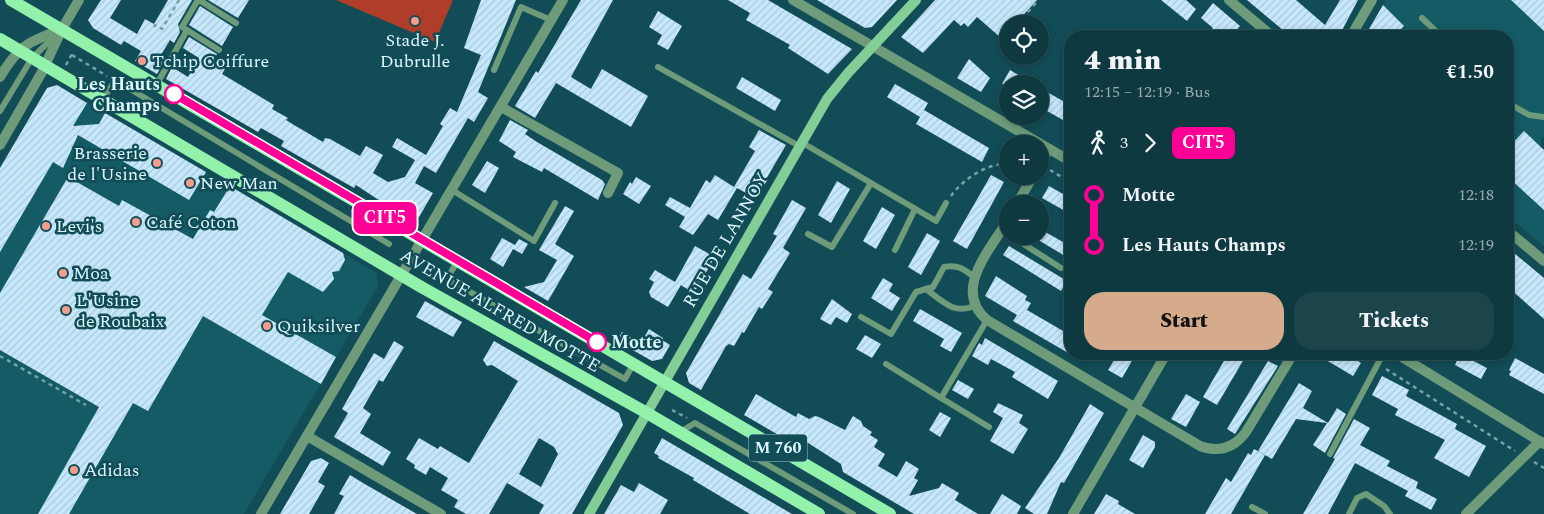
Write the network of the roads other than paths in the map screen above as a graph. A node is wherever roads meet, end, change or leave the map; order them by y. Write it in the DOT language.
graph roads {
  1 [pos="11,0"];
  2 [pos="80,0"];
  3 [pos="199,0"];
  4 [pos="562,0"];
  5 [pos="794,0"];
  6 [pos="916,0"];
  7 [pos="1229,0"];
  8 [pos="1372,0"];
  9 [pos="1422,18"];
  10 [pos="551,20"];
  11 [pos="236,23"];
  12 [pos="62,29"];
  13 [pos="187,30"];
  14 [pos="1265,30"];
  15 [pos="1354,30"];
  16 [pos="1434,30"];
  17 [pos="0,39"];
  18 [pos="872,46"];
  19 [pos="18,50"];
  20 [pos="219,50"];
  21 [pos="32,58"];
  22 [pos="45,66"];
  23 [pos="658,67"];
  24 [pos="494,70"];
  25 [pos="0,77"];
  26 [pos="156,84"];
  27 [pos="103,100"];
  28 [pos="1514,106"];
  29 [pos="501,107"];
  30 [pos="0,111"];
  31 [pos="1544,117"];
  32 [pos="1026,135"];
  33 [pos="0,144"];
  34 [pos="800,144"];
  35 [pos="1049,148"];
  36 [pos="1064,157"];
  37 [pos="871,183"];
  38 [pos="452,190"];
  39 [pos="608,193"];
  40 [pos="555,203"];
  41 [pos="946,203"];
  42 [pos="915,209"];
  43 [pos="378,214"];
  44 [pos="369,232"];
  45 [pos="808,234"];
  46 [pos="1514,236"];
  47 [pos="422,239"];
  48 [pos="999,240"];
  49 [pos="389,244"];
  50 [pos="1025,245"];
  51 [pos="895,250"];
  52 [pos="458,260"];
  53 [pos="1544,261"];
  54 [pos="1061,268"];
  55 [pos="402,275"];
  56 [pos="974,277"];
  57 [pos="926,289"];
  58 [pos="974,306"];
  59 [pos="861,317"];
  60 [pos="987,320"];
  61 [pos="1162,360"];
  62 [pos="1289,360"];
  63 [pos="1378,360"];
  64 [pos="1406,360"];
  65 [pos="634,363"];
  66 [pos="886,364"];
  67 [pos="665,381"];
  68 [pos="941,398"];
  69 [pos="1135,406"];
  70 [pos="647,413"];
  71 [pos="989,427"];
  72 [pos="679,433"];
  73 [pos="307,436"];
  74 [pos="1542,442"];
  75 [pos="1330,454"];
  76 [pos="1252,508"];
  77 [pos="884,512"];
  78 [pos="261,514"];
  79 [pos="441,514"];
  80 [pos="589,514"];
  81 [pos="819,514"];
  82 [pos="853,514"];
  83 [pos="1073,514"];
  84 [pos="1265,514"];
  85 [pos="1349,514"];
  86 [pos="1390,514"];
  87 [pos="1466,514"];
  1 -- 12 [label="main road, AVENUE ALFRED MOTTE / M 760"];
  2 -- 12 [label="street"];
  3 -- 11 [label="lane"];
  3 -- 13 [label="lane"];
  4 -- 10 [label="street"];
  5 -- 18 [label="street"];
  6 -- 18 [label="main road, RUE DE LANNOY"];
  7 -- 14 [label="street"];
  8 -- 15 [label="street"];
  9 -- 16 [label="lane"];
  10 -- 24 [label="lane"];
  10 -- 29 [label="street"];
  12 -- 19 [label="street"];
  12 -- 21 [label="lane"];
  12 -- 22 [label="street"];
  12 -- 26 [label="main road, AVENUE ALFRED MOTTE / M 760"];
  13 -- 20 [label="lane"];
  13 -- 26 [label="lane"];
  17 -- 19 [label="main road, AVENUE ALFRED MOTTE / M 760"];
  18 -- 32 [label="street"];
  18 -- 34 [label="main road, RUE DE LANNOY"];
  19 -- 21 [label="main road, AVENUE ALFRED MOTTE / M 760"];
  19 -- 25 [label="street"];
  21 -- 22 [label="main road, AVENUE ALFRED MOTTE / M 760"];
  21 -- 30 [label="lane"];
  22 -- 27 [label="main road, AVENUE ALFRED MOTTE / M 760"];
  22 -- 33 [label="street"];
  23 -- 34 [label="lane"];
  26 -- 43 [label="main road, AVENUE ALFRED MOTTE / M 760"];
  27 -- 44 [label="lane"];
  27 -- 55 [label="main road, AVENUE ALFRED MOTTE / M 760"];
  28 -- 31 [label="lane"];
  29 -- 38 [label="street"];
  29 -- 39 [label="street"];
  34 -- 37 [label="lane"];
  34 -- 67 [label="main road, RUE DE LANNOY"];
  35 -- 36 [label="street"];
  37 -- 42 [label="lane"];
  37 -- 45 [label="lane"];
  38 -- 40 [label="lane"];
  38 -- 47 [label="street"];
  41 -- 42 [label="lane"];
  42 -- 51 [label="lane"];
  43 -- 44 [label="lane"];
  43 -- 47 [label="main road, AVENUE ALFRED MOTTE / M 760"];
  44 -- 49 [label="lane"];
  46 -- 53 [label="street"];
  47 -- 52 [label="main road, AVENUE ALFRED MOTTE / M 760"];
  47 -- 55 [label="street"];
  48 -- 56 [label="street"];
  50 -- 54 [label="lane"];
  52 -- 65 [label="main road, AVENUE ALFRED MOTTE / M 760"];
  52 -- 65 [label="lane"];
  55 -- 70 [label="main road, AVENUE ALFRED MOTTE / M 760"];
  55 -- 73 [label="street"];
  56 -- 57 [label="lane"];
  56 -- 58 [label="street"];
  57 -- 58 [label="lane"];
  57 -- 59 [label="lane"];
  58 -- 60 [label="street"];
  60 -- 68 [label="lane"];
  60 -- 69 [label="street"];
  61 -- 69 [label="street"];
  62 -- 69 [label="street"];
  63 -- 75 [label="lane"];
  64 -- 74 [label="street"];
  65 -- 67 [label="main road, AVENUE ALFRED MOTTE / M 760"];
  66 -- 68 [label="lane"];
  67 -- 70 [label="main road, RUE DE LANNOY"];
  67 -- 77 [label="main road, M 760"];
  68 -- 71 [label="lane"];
  69 -- 83 [label="street"];
  70 -- 72 [label="main road, M 760"];
  70 -- 80 [label="main road, RUE DE LANNOY"];
  72 -- 81 [label="main road, M 760"];
  72 -- 82 [label="lane"];
  73 -- 78 [label="street"];
  73 -- 79 [label="street"];
  74 -- 87 [label="street"];
  76 -- 84 [label="lane"];
  85 -- 86 [label="lane"];
}
